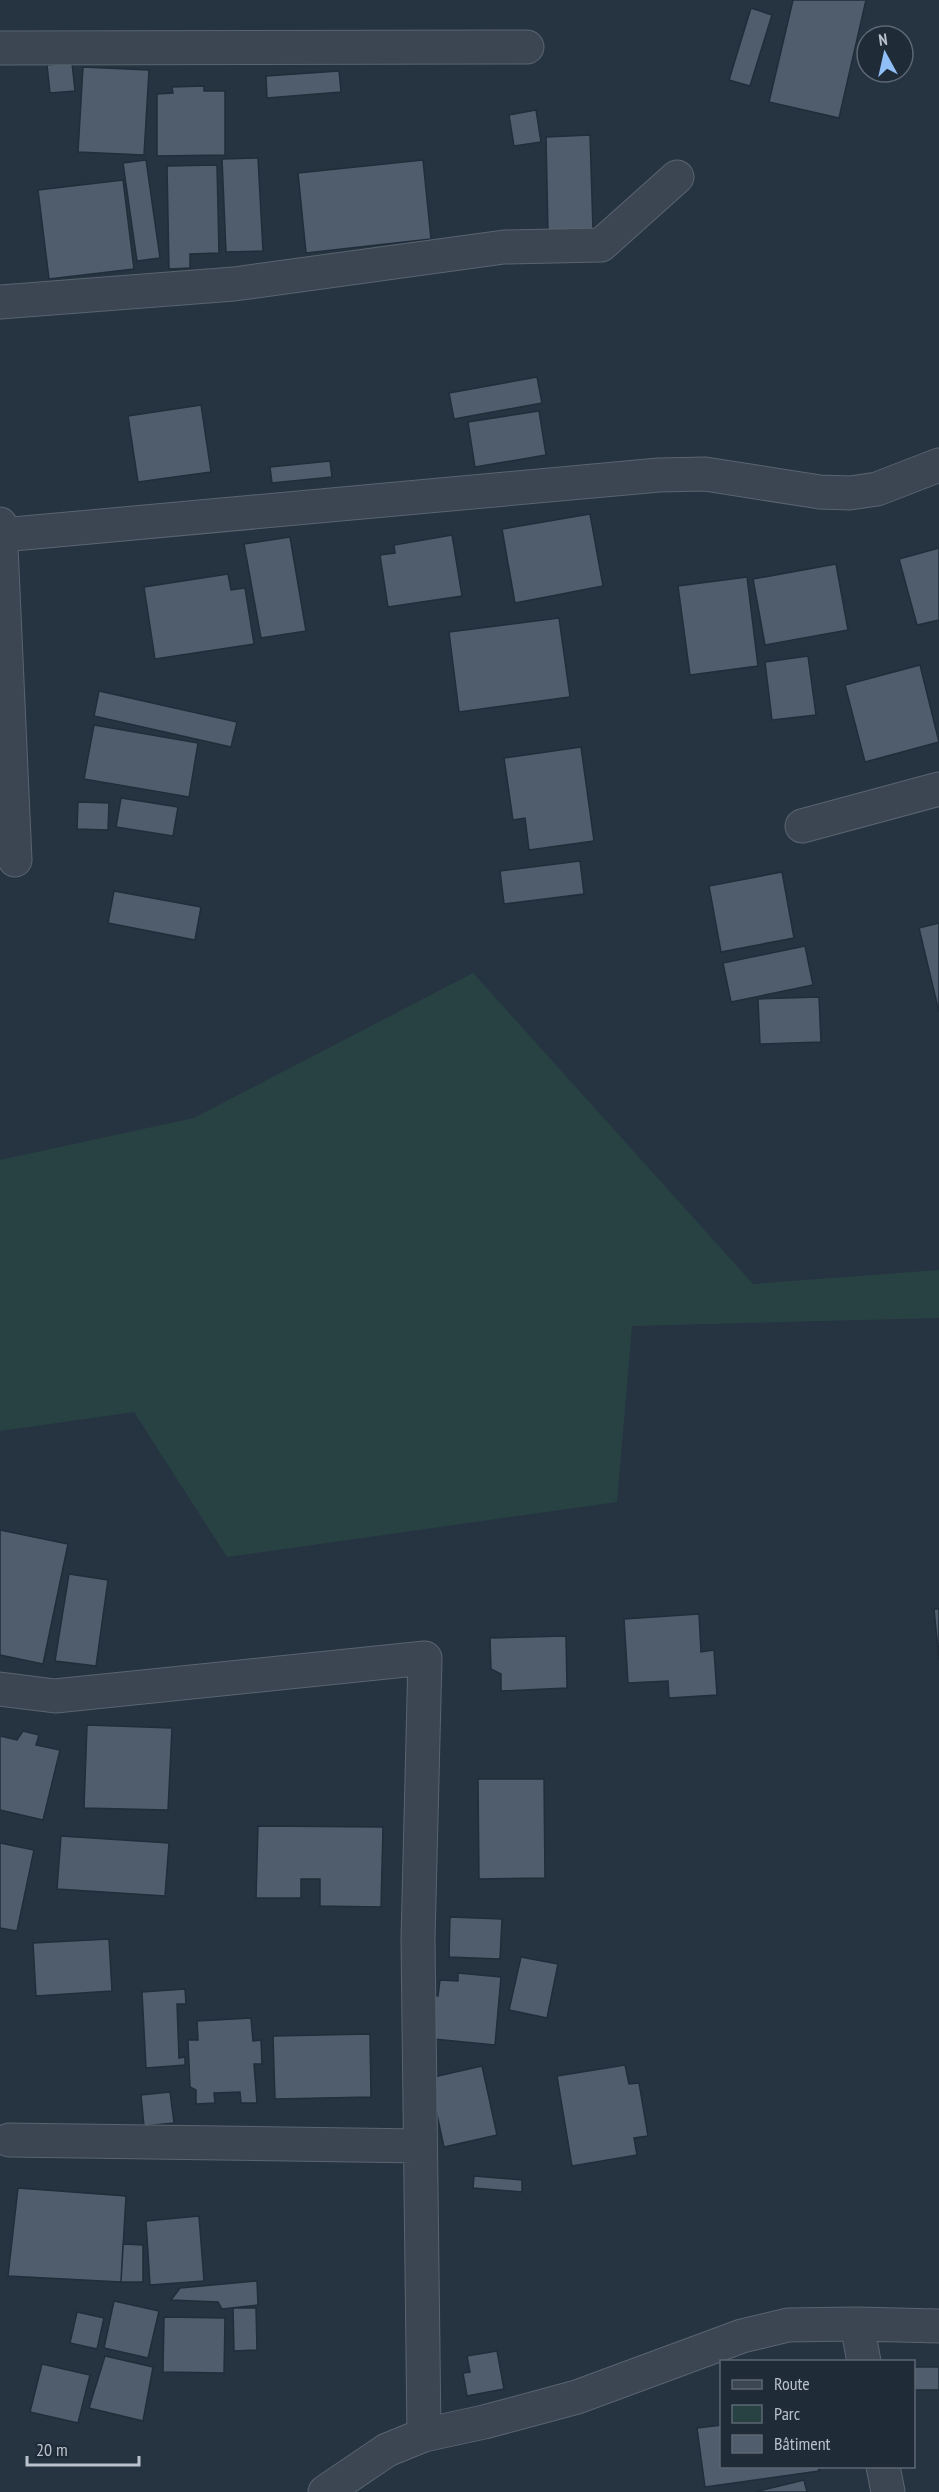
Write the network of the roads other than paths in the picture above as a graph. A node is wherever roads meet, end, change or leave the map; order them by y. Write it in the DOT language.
graph roads {
  1 [pos="527,47"];
  2 [pos="0,48"];
  3 [pos="677,177"];
  4 [pos="0,303"];
  5 [pos="939,465"];
  6 [pos="1,529"];
  7 [pos="939,789"];
  8 [pos="802,826"];
  9 [pos="15,860"];
  10 [pos="0,1689"];
  11 [pos="9,2140"];
  12 [pos="419,2145"];
  13 [pos="857,2324"];
  14 [pos="939,2326"];
  15 [pos="864,2360"];
  16 [pos="424,2435"];
  17 [pos="884,2468"];
  18 [pos="326,2492"];
  19 [pos="888,2492"];
  1 -- 2 [label="street"];
  3 -- 4 [label="street"];
  5 -- 6 [label="street"];
  6 -- 9 [label="street"];
  7 -- 8 [label="street"];
  10 -- 12 [label="street"];
  11 -- 12 [label="street"];
  12 -- 16 [label="street"];
  13 -- 14 [label="street"];
  13 -- 15 [label="street"];
  13 -- 16 [label="street"];
  16 -- 18 [label="street"];
  17 -- 19 [label="street"];
}
